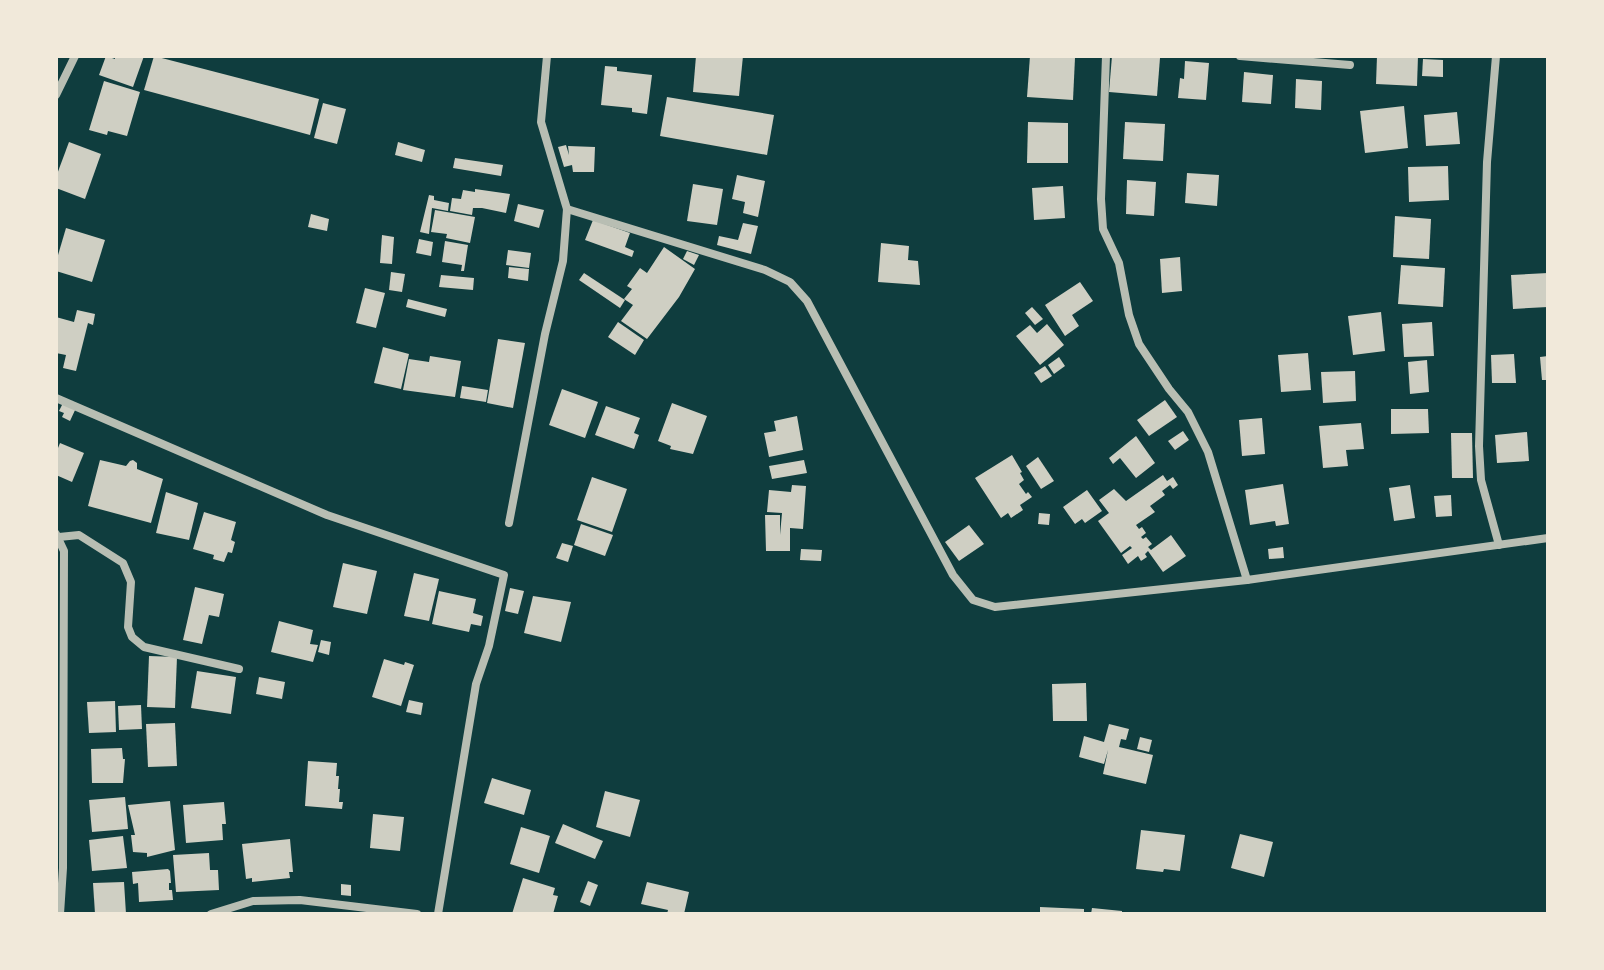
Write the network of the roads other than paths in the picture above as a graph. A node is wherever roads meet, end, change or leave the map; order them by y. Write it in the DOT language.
graph roads {
  1 [pos="75,56"];
  2 [pos="547,56"];
  3 [pos="1106,56"];
  4 [pos="1240,56"];
  5 [pos="1496,56"];
  6 [pos="1350,65"];
  7 [pos="56,95"];
  8 [pos="567,209"];
  9 [pos="56,398"];
  10 [pos="509,523"];
  11 [pos="58,535"];
  12 [pos="1548,538"];
  13 [pos="1499,545"];
  14 [pos="1247,580"];
  15 [pos="239,669"];
  16 [pos="60,914"];
  17 [pos="211,914"];
  18 [pos="417,914"];
  19 [pos="438,914"];
  1 -- 7 [label="street"];
  2 -- 8 [label="street"];
  3 -- 14 [label="street"];
  4 -- 6 [label="street"];
  5 -- 13 [label="street"];
  8 -- 10 [label="street"];
  8 -- 14 [label="street"];
  9 -- 19 [label="street"];
  11 -- 15 [label="street"];
  11 -- 16 [label="street"];
  12 -- 13 [label="street"];
  13 -- 14 [label="street"];
  17 -- 18 [label="street"];
}
